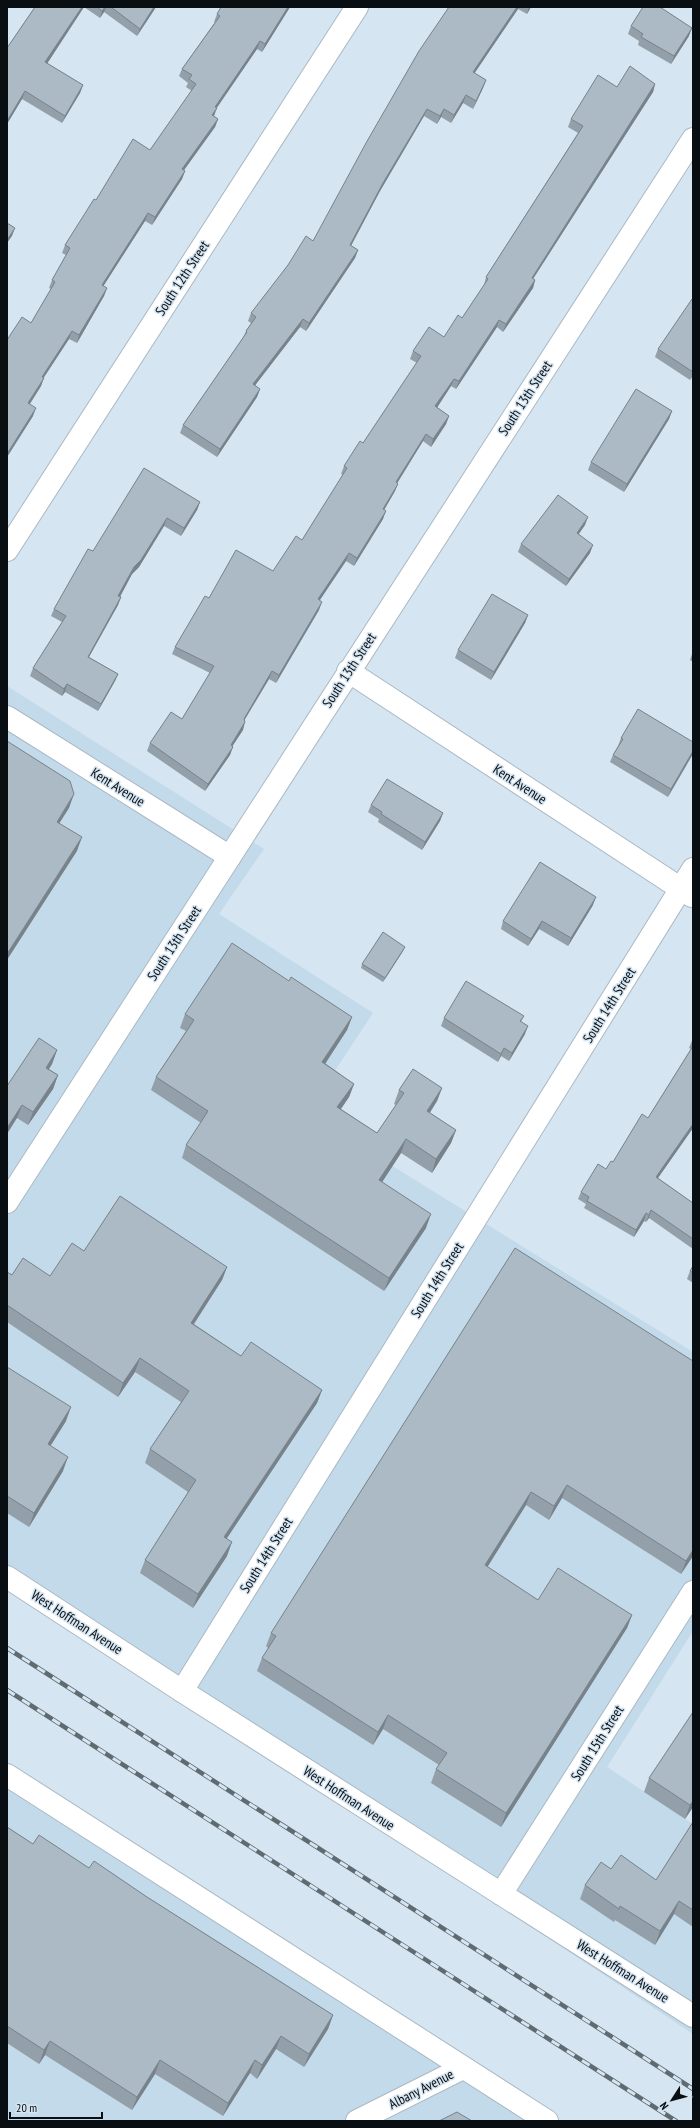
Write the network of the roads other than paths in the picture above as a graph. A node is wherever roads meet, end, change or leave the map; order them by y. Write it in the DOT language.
graph roads {
  1 [pos="357,7"];
  2 [pos="693,138"];
  3 [pos="7,550"];
  4 [pos="348,671"];
  5 [pos="7,717"];
  6 [pos="230,857"];
  7 [pos="693,869"];
  8 [pos="687,892"];
  9 [pos="7,1202"];
  10 [pos="7,1577"];
  11 [pos="693,1592"];
  12 [pos="182,1691"];
  13 [pos="7,1775"];
  14 [pos="501,1894"];
  15 [pos="693,2016"];
  16 [pos="463,2068"];
  17 [pos="357,2121"];
  18 [pos="547,2121"];
  1 -- 3 [label="street, South 12th Street"];
  2 -- 4 [label="street, South 13th Street"];
  4 -- 6 [label="street, South 13th Street"];
  4 -- 8 [label="street, Kent Avenue"];
  5 -- 6 [label="street, Kent Avenue"];
  6 -- 9 [label="street, South 13th Street"];
  7 -- 8 [label="street, South 14th Street"];
  8 -- 12 [label="street, South 14th Street"];
  10 -- 12 [label="street, West Hoffman Avenue"];
  11 -- 14 [label="street, South 15th Street"];
  12 -- 14 [label="street, West Hoffman Avenue"];
  13 -- 16 [label="street"];
  14 -- 15 [label="street, West Hoffman Avenue"];
  16 -- 17 [label="street, Albany Avenue"];
  16 -- 18 [label="street"];
}
